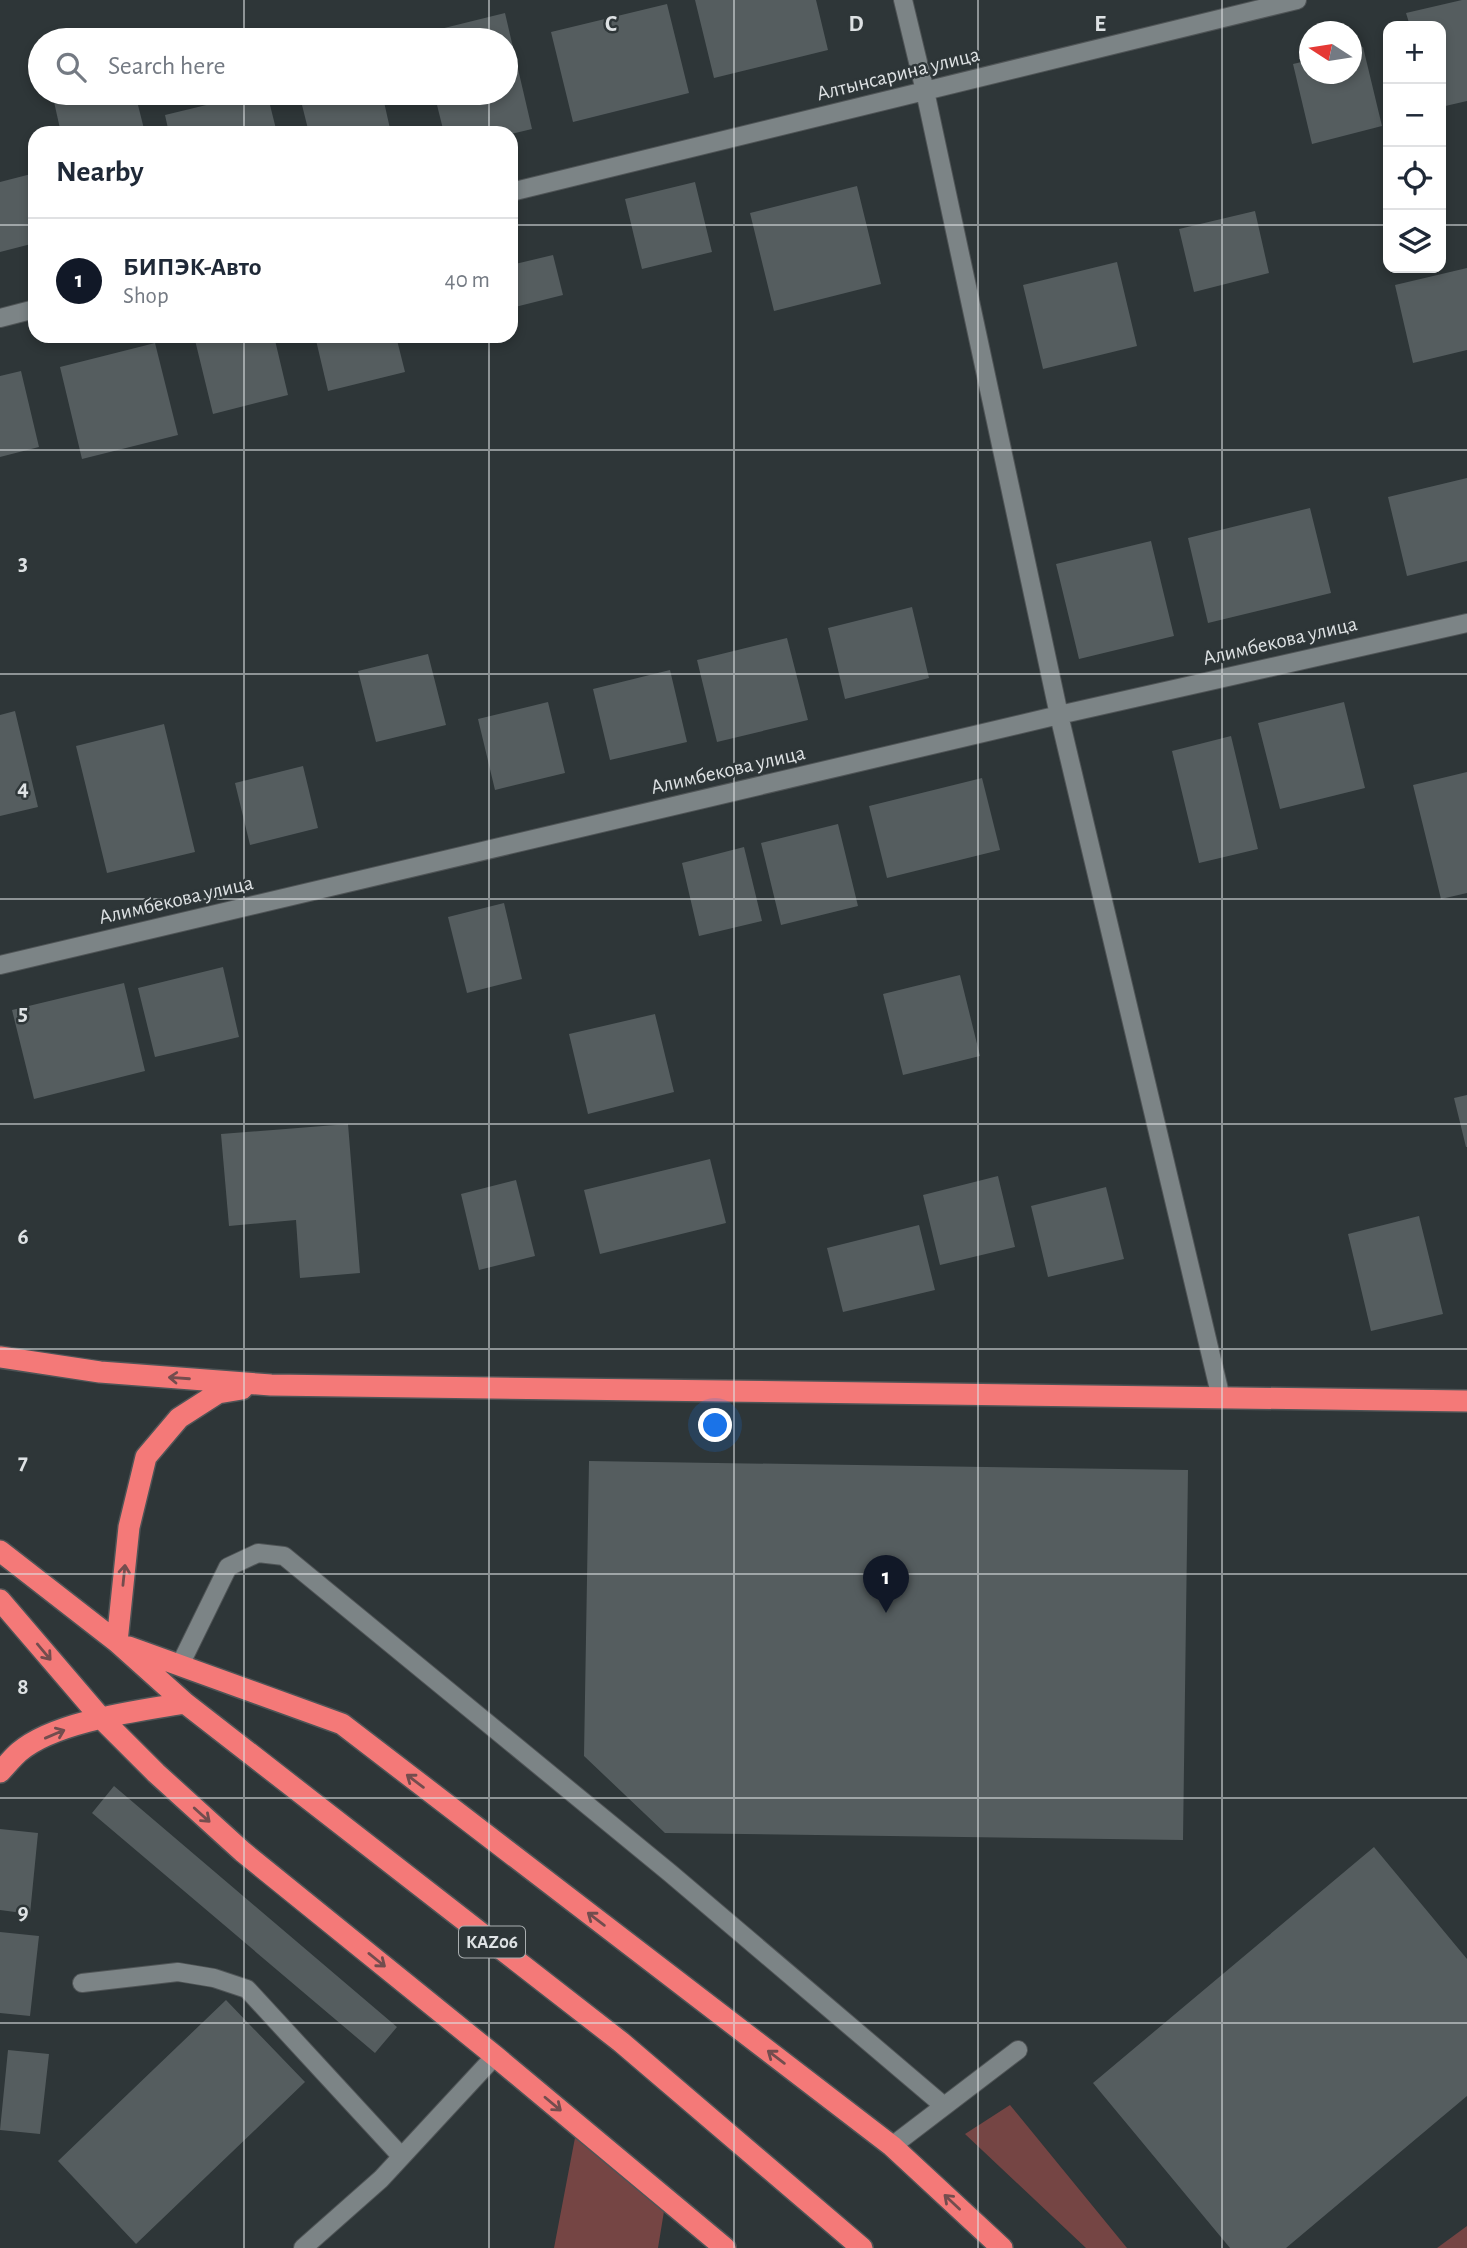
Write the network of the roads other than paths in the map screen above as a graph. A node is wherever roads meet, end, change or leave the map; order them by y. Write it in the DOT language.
graph roads {
  1 [pos="904,0"];
  2 [pos="1297,0"];
  3 [pos="925,91"];
  4 [pos="518,190"];
  5 [pos="28,311"];
  6 [pos="0,318"];
  7 [pos="1467,623"];
  8 [pos="1059,715"];
  9 [pos="0,965"];
  10 [pos="0,1357"];
  11 [pos="271,1385"];
  12 [pos="1221,1398"];
  13 [pos="1467,1401"];
  14 [pos="0,1551"];
  15 [pos="0,1600"];
  16 [pos="117,1642"];
  17 [pos="180,1665"];
  18 [pos="185,1703"];
  19 [pos="101,1718"];
  20 [pos="0,1772"];
  21 [pos="82,1983"];
  22 [pos="1017,2050"];
  23 [pos="495,2056"];
  24 [pos="944,2106"];
  25 [pos="892,2146"];
  26 [pos="401,2156"];
  27 [pos="303,2248"];
  28 [pos="725,2248"];
  29 [pos="862,2248"];
  30 [pos="1002,2248"];
  1 -- 3 [label="street"];
  2 -- 3 [label="street, Алтынсарина улица"];
  3 -- 4 [label="street, Алтынсарина улица"];
  3 -- 8 [label="street"];
  5 -- 6 [label="street"];
  7 -- 8 [label="street, Алимбекова улица"];
  8 -- 9 [label="street, Алимбекова улица"];
  8 -- 12 [label="street"];
  11 -- 10 [label="highway, one-way"];
  11 -- 12 [label="highway"];
  16 -- 11 [label="highway, one-way"];
  12 -- 13 [label="highway"];
  14 -- 16 [label="highway, KАZ06"];
  15 -- 19 [label="highway, one-way"];
  16 -- 17 [label="highway"];
  16 -- 18 [label="highway, KАZ06"];
  17 -- 24 [label="street"];
  25 -- 17 [label="highway, one-way"];
  18 -- 19 [label="highway"];
  18 -- 29 [label="highway, KАZ06"];
  20 -- 19 [label="highway, one-way"];
  19 -- 23 [label="highway, one-way"];
  21 -- 26 [label="street"];
  22 -- 24 [label="street"];
  23 -- 26 [label="street"];
  23 -- 28 [label="highway, one-way"];
  24 -- 25 [label="street"];
  30 -- 25 [label="highway, one-way"];
  26 -- 27 [label="street"];
}
